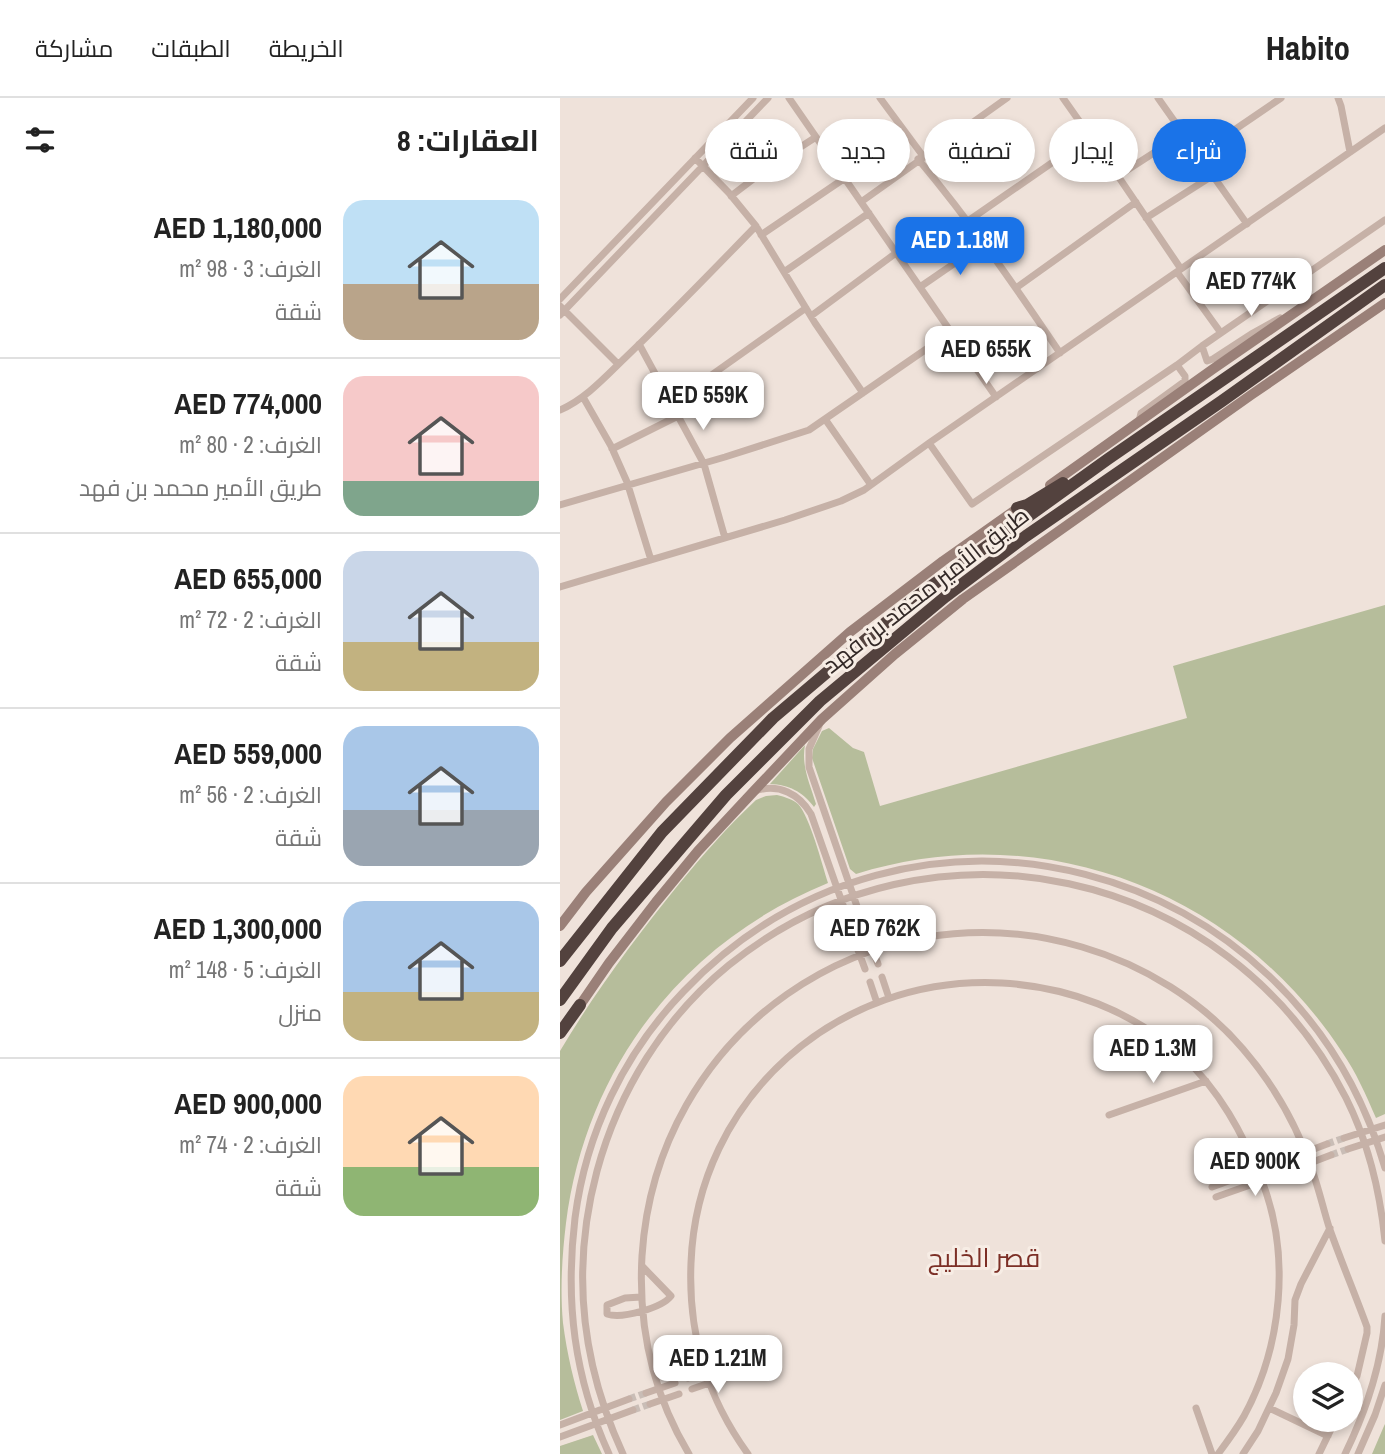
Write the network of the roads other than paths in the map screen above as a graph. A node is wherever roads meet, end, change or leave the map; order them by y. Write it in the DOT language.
graph roads {
  1 [pos="754,98"];
  2 [pos="768,98"];
  3 [pos="789,98"];
  4 [pos="880,98"];
  5 [pos="1007,98"];
  6 [pos="1063,98"];
  7 [pos="1158,98"];
  8 [pos="1281,98"];
  9 [pos="1338,98"];
  10 [pos="1077,119"];
  11 [pos="1173,119"];
  12 [pos="1246,122"];
  13 [pos="1385,128"];
  14 [pos="816,137"];
  15 [pos="1350,152"];
  16 [pos="695,158"];
  17 [pos="921,158"];
  18 [pos="703,165"];
  19 [pos="1049,165"];
  20 [pos="839,182"];
  21 [pos="848,182"];
  22 [pos="1122,182"];
  23 [pos="1203,182"];
  24 [pos="1216,182"];
  25 [pos="731,196"];
  26 [pos="861,202"];
  27 [pos="1136,202"];
  28 [pos="869,213"];
  29 [pos="1146,218"];
  30 [pos="1385,220"];
  31 [pos="968,221"];
  32 [pos="1247,224"];
  33 [pos="756,226"];
  34 [pos="761,235"];
  35 [pos="984,243"];
  36 [pos="1385,250"];
  37 [pos="896,253"];
  38 [pos="1385,268"];
  39 [pos="1179,271"];
  40 [pos="784,272"];
  41 [pos="1385,285"];
  42 [pos="920,287"];
  43 [pos="1016,288"];
  44 [pos="560,299"];
  45 [pos="1385,303"];
  46 [pos="806,308"];
  47 [pos="561,310"];
  48 [pos="1294,313"];
  49 [pos="811,316"];
  50 [pos="951,332"];
  51 [pos="1221,333"];
  52 [pos="639,345"];
  53 [pos="1202,346"];
  54 [pos="1060,353"];
  55 [pos="618,365"];
  56 [pos="1177,365"];
  57 [pos="863,393"];
  58 [pos="583,397"];
  59 [pos="996,397"];
  60 [pos="671,403"];
  61 [pos="560,410"];
  62 [pos="678,416"];
  63 [pos="825,419"];
  64 [pos="1139,421"];
  65 [pos="929,443"];
  66 [pos="612,449"];
  67 [pos="704,464"];
  68 [pos="1095,469"];
  69 [pos="871,485"];
  70 [pos="628,486"];
  71 [pos="560,505"];
  72 [pos="1017,508"];
  73 [pos="725,538"];
  74 [pos="651,560"];
  75 [pos="560,587"];
  76 [pos="822,719"];
  77 [pos="752,792"];
  78 [pos="849,884"];
  79 [pos="837,889"];
  80 [pos="853,896"];
  81 [pos="841,901"];
  82 [pos="862,921"];
  83 [pos="850,925"];
  84 [pos="560,926"];
  85 [pos="868,937"];
  86 [pos="855,942"];
  87 [pos="873,951"];
  88 [pos="860,956"];
  89 [pos="560,961"];
  90 [pos="878,964"];
  91 [pos="865,969"];
  92 [pos="882,977"];
  93 [pos="870,982"];
  94 [pos="889,998"];
  95 [pos="560,1000"];
  96 [pos="877,1003"];
  97 [pos="580,1005"];
  98 [pos="560,1036"];
  99 [pos="1206,1081"];
  100 [pos="1109,1115"];
  101 [pos="1385,1125"];
  102 [pos="1372,1130"];
  103 [pos="1361,1134"];
  104 [pos="1385,1137"];
  105 [pos="1344,1138"];
  106 [pos="1376,1140"];
  107 [pos="1327,1144"];
  108 [pos="1365,1144"];
  109 [pos="1348,1149"];
  110 [pos="1306,1153"];
  111 [pos="1331,1155"];
  112 [pos="1293,1157"];
  113 [pos="1280,1162"];
  114 [pos="1310,1164"];
  115 [pos="1297,1168"];
  116 [pos="1385,1168"];
  117 [pos="1258,1171"];
  118 [pos="1284,1172"];
  119 [pos="1262,1181"];
  120 [pos="1212,1187"];
  121 [pos="1216,1197"];
  122 [pos="1329,1227"];
  123 [pos="1385,1241"];
  124 [pos="642,1266"];
  125 [pos="641,1297"];
  126 [pos="642,1311"];
  127 [pos="1385,1317"];
  128 [pos="1360,1362"];
  129 [pos="706,1373"];
  130 [pos="688,1378"];
  131 [pos="675,1383"];
  132 [pos="709,1383"];
  133 [pos="1385,1385"];
  134 [pos="659,1389"];
  135 [pos="692,1389"];
  136 [pos="646,1393"];
  137 [pos="679,1394"];
  138 [pos="629,1399"];
  139 [pos="663,1400"];
  140 [pos="650,1404"];
  141 [pos="1196,1408"];
  142 [pos="1269,1408"];
  143 [pos="604,1409"];
  144 [pos="633,1410"];
  145 [pos="593,1413"];
  146 [pos="608,1420"];
  147 [pos="596,1424"];
  148 [pos="560,1425"];
  149 [pos="1330,1432"];
  150 [pos="1328,1436"];
  151 [pos="560,1437"];
  152 [pos="609,1454"];
  153 [pos="623,1454"];
  154 [pos="689,1454"];
  155 [pos="748,1454"];
  156 [pos="1212,1454"];
  157 [pos="1218,1454"];
  158 [pos="1243,1454"];
  159 [pos="1319,1454"];
  160 [pos="1345,1454"];
  161 [pos="1358,1454"];
  1 -- 16 [label="street"];
  2 -- 18 [label="street"];
  3 -- 14 [label="street"];
  4 -- 17 [label="street"];
  5 -- 17 [label="street"];
  6 -- 10 [label="street"];
  7 -- 11 [label="street"];
  8 -- 12 [label="street"];
  9 -- 15 [label="street"];
  13 -- 15 [label="street"];
  14 -- 25 [label="street"];
  15 -- 32 [label="street"];
  16 -- 18 [label="street"];
  16 -- 44 [label="street"];
  17 -- 26 [label="street"];
  17 -- 31 [label="street"];
  18 -- 25 [label="street"];
  18 -- 47 [label="street"];
  19 -- 31 [label="street"];
  20 -- 34 [label="street"];
  21 -- 26 [label="street"];
  22 -- 27 [label="street"];
  23 -- 29 [label="street"];
  24 -- 32 [label="street"];
  25 -- 33 [label="street"];
  26 -- 28 [label="street"];
  27 -- 29 [label="street"];
  27 -- 43 [label="street"];
  28 -- 37 [label="street"];
  28 -- 40 [label="street"];
  29 -- 39 [label="street"];
  30 -- 51 [label="street"];
  31 -- 35 [label="street"];
  32 -- 39 [label="street"];
  33 -- 34 [label="street"];
  33 -- 52 [label="street"];
  34 -- 40 [label="street"];
  35 -- 42 [label="street"];
  35 -- 43 [label="street"];
  36 -- 48 [label="main road"];
  37 -- 42 [label="street"];
  37 -- 49 [label="street"];
  38 -- 68 [label="highway, طريق الأمير محمد بن فهد"];
  39 -- 51 [label="street"];
  39 -- 54 [label="street"];
  40 -- 46 [label="street"];
  41 -- 95 [label="highway, طريق الأمير محمد بن فهد"];
  42 -- 50 [label="street"];
  43 -- 54 [label="street"];
  45 -- 76 [label="main road"];
  46 -- 49 [label="street"];
  46 -- 60 [label="street"];
  47 -- 55 [label="street"];
  48 -- 53 [label="street"];
  48 -- 64 [label="main road"];
  49 -- 57 [label="street"];
  50 -- 57 [label="street"];
  50 -- 59 [label="street"];
  51 -- 53 [label="street"];
  52 -- 55 [label="street"];
  52 -- 60 [label="street"];
  53 -- 56 [label="street"];
  54 -- 59 [label="street"];
  55 -- 58 [label="street"];
  56 -- 64 [label="street"];
  56 -- 65 [label="street"];
  57 -- 63 [label="street"];
  58 -- 61 [label="street"];
  58 -- 66 [label="street"];
  59 -- 65 [label="street"];
  60 -- 62 [label="street"];
  62 -- 66 [label="street"];
  62 -- 67 [label="street"];
  63 -- 67 [label="street"];
  63 -- 69 [label="street"];
  64 -- 72 [label="main road"];
  65 -- 69 [label="street"];
  66 -- 70 [label="street"];
  67 -- 70 [label="street"];
  67 -- 73 [label="street"];
  68 -- 72 [label="highway"];
  68 -- 89 [label="highway, طريق الأمير محمد بن فهد"];
  69 -- 73 [label="street"];
  70 -- 71 [label="street"];
  70 -- 74 [label="street"];
  72 -- 84 [label="main road"];
  73 -- 74 [label="street"];
  74 -- 75 [label="street"];
  76 -- 77 [label="main road"];
  76 -- 78 [label="street"];
  77 -- 79 [label="street"];
  77 -- 97 [label="main road"];
  78 -- 79 [label="street"];
  78 -- 80 [label="street"];
  78 -- 102 [label="street"];
  79 -- 81 [label="street"];
  79 -- 145 [label="street"];
  80 -- 81 [label="street"];
  80 -- 82 [label="street"];
  80 -- 103 [label="street"];
  81 -- 83 [label="street"];
  81 -- 143 [label="street"];
  85 -- 87 [label="street"];
  86 -- 88 [label="street"];
  87 -- 88 [label="street"];
  87 -- 90 [label="street"];
  87 -- 110 [label="street"];
  88 -- 91 [label="street"];
  88 -- 124 [label="street"];
  92 -- 94 [label="street"];
  93 -- 96 [label="street"];
  94 -- 96 [label="street"];
  94 -- 99 [label="street"];
  96 -- 129 [label="street"];
  97 -- 98 [label="highway"];
  99 -- 100 [label="street"];
  99 -- 117 [label="street"];
  101 -- 102 [label="street"];
  102 -- 103 [label="street"];
  102 -- 106 [label="street"];
  103 -- 105 [label="street"];
  103 -- 108 [label="street"];
  104 -- 106 [label="street"];
  106 -- 108 [label="street"];
  106 -- 116 [label="street"];
  107 -- 110 [label="street"];
  108 -- 109 [label="street"];
  108 -- 123 [label="street"];
  110 -- 112 [label="street"];
  110 -- 114 [label="street"];
  111 -- 114 [label="street"];
  113 -- 117 [label="street"];
  114 -- 115 [label="street"];
  114 -- 122 [label="street"];
  117 -- 119 [label="street"];
  117 -- 120 [label="street"];
  118 -- 119 [label="street"];
  119 -- 121 [label="street"];
  119 -- 157 [label="street"];
  122 -- 128 [label="street"];
  122 -- 142 [label="street"];
  124 -- 125 [label="street"];
  124 -- 126 [label="street"];
  125 -- 126 [label="street"];
  125 -- 126 [label="street"];
  126 -- 134 [label="street"];
  127 -- 160 [label="street"];
  129 -- 130 [label="street"];
  129 -- 132 [label="street"];
  129 -- 132 [label="street"];
  131 -- 134 [label="street"];
  132 -- 135 [label="street"];
  132 -- 155 [label="street"];
  133 -- 161 [label="street"];
  134 -- 136 [label="street"];
  134 -- 139 [label="street"];
  137 -- 139 [label="street"];
  138 -- 143 [label="street"];
  139 -- 140 [label="street"];
  139 -- 154 [label="street"];
  141 -- 156 [label="street"];
  142 -- 150 [label="street"];
  142 -- 158 [label="street"];
  143 -- 145 [label="street"];
  143 -- 146 [label="street"];
  144 -- 146 [label="street"];
  145 -- 147 [label="street"];
  145 -- 148 [label="street"];
  146 -- 147 [label="street"];
  146 -- 153 [label="street"];
  147 -- 151 [label="street"];
  147 -- 152 [label="street"];
  149 -- 150 [label="street"];
  150 -- 159 [label="street"];
}
